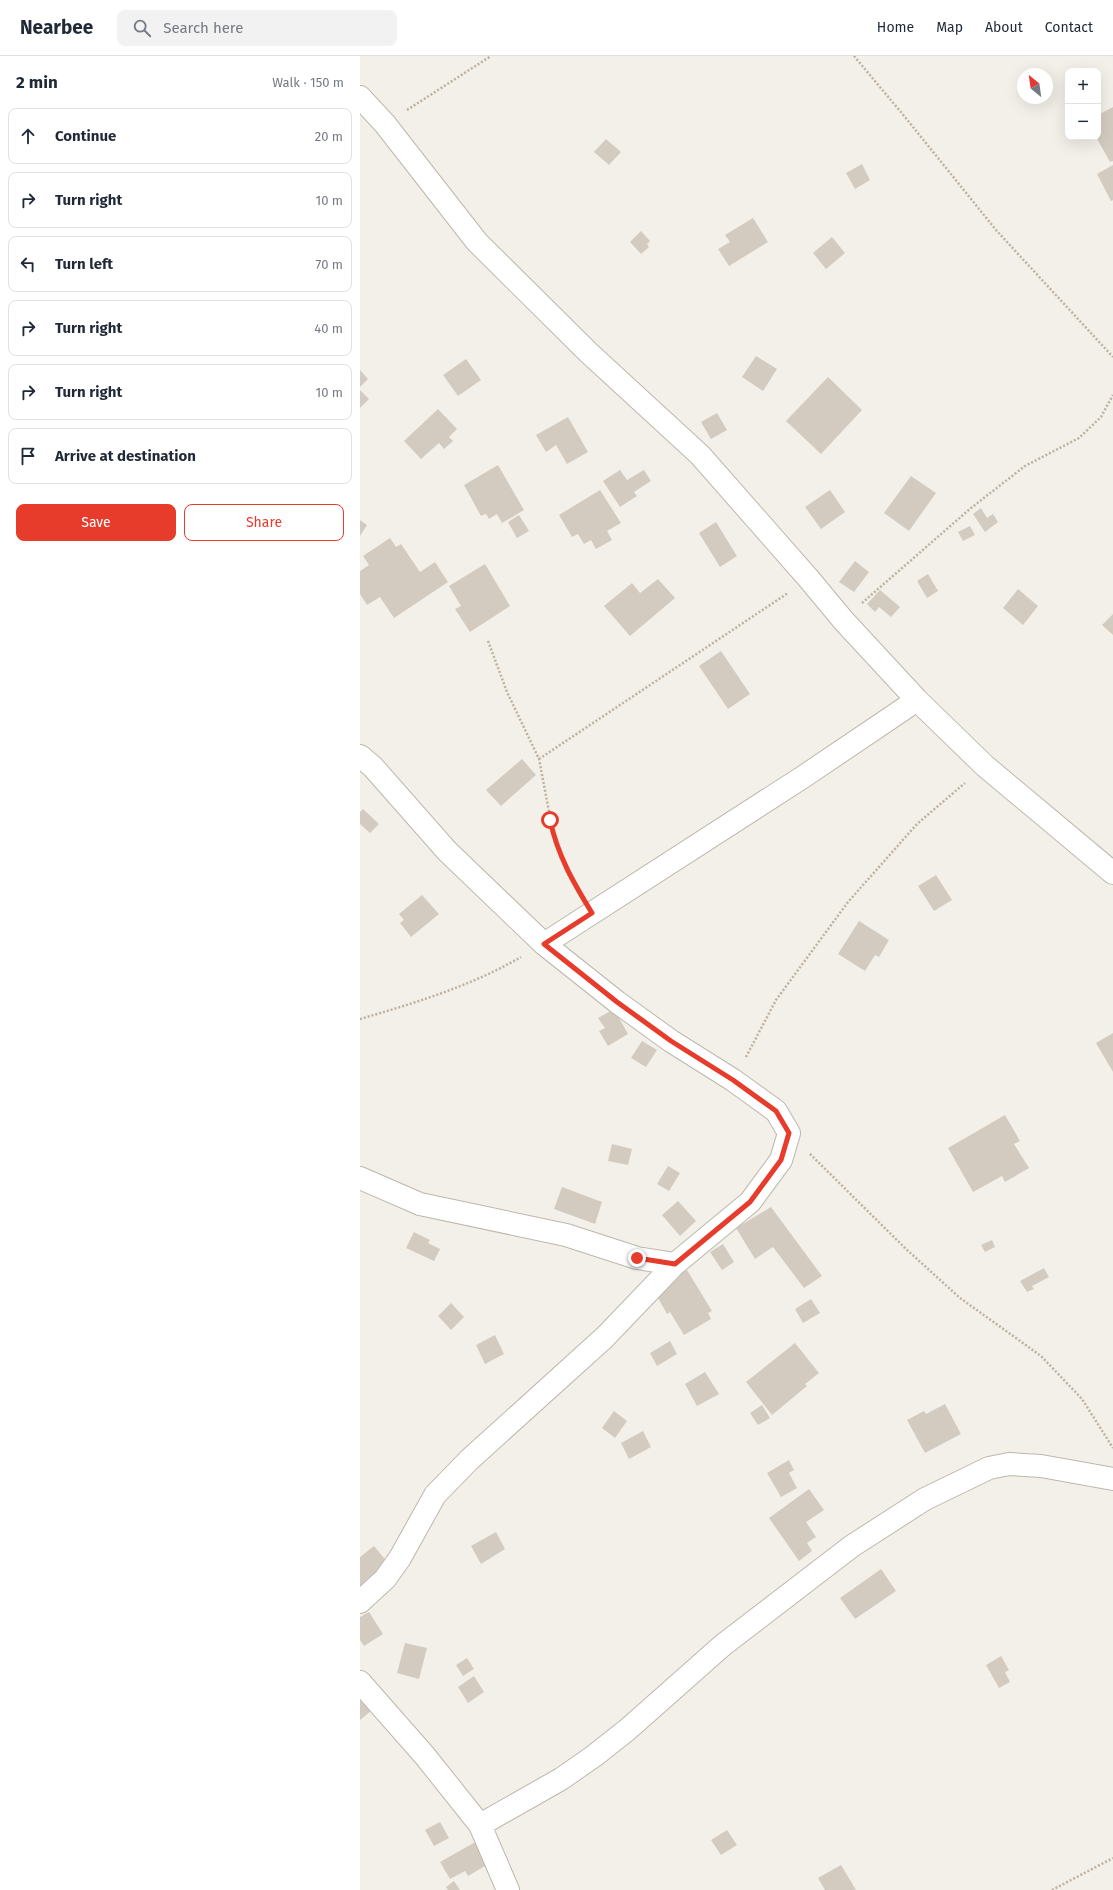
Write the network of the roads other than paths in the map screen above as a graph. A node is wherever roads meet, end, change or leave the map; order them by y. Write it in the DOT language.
graph roads {
  1 [pos="360,97"];
  2 [pos="917,700"];
  3 [pos="360,756"];
  4 [pos="1113,872"];
  5 [pos="544,944"];
  6 [pos="360,1178"];
  7 [pos="675,1264"];
  8 [pos="1113,1479"];
  9 [pos="360,1602"];
  10 [pos="360,1682"];
  11 [pos="480,1825"];
  12 [pos="508,1890"];
  1 -- 2 [label="street"];
  2 -- 4 [label="street"];
  2 -- 5 [label="street"];
  3 -- 5 [label="street"];
  5 -- 7 [label="street"];
  6 -- 7 [label="street"];
  7 -- 9 [label="street"];
  8 -- 11 [label="street"];
  10 -- 11 [label="street"];
  11 -- 12 [label="street"];
}
